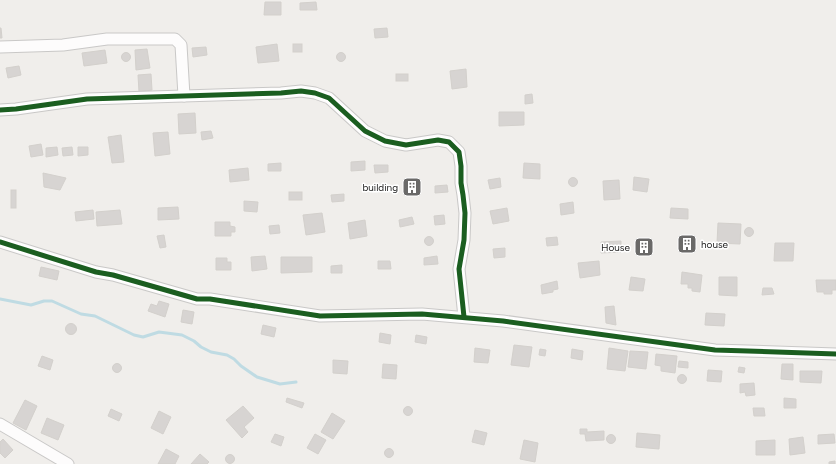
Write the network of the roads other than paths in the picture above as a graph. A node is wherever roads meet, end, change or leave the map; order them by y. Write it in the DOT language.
graph roads {
  1 [pos="0,47"];
  2 [pos="184,96"];
  3 [pos="0,110"];
  4 [pos="0,242"];
  5 [pos="464,317"];
  6 [pos="836,354"];
  7 [pos="0,424"];
  8 [pos="68,464"];
  1 -- 2 [label="street"];
  2 -- 3 [label="street"];
  2 -- 5 [label="street"];
  4 -- 5 [label="street"];
  5 -- 6 [label="street"];
  7 -- 8 [label="street"];
}
